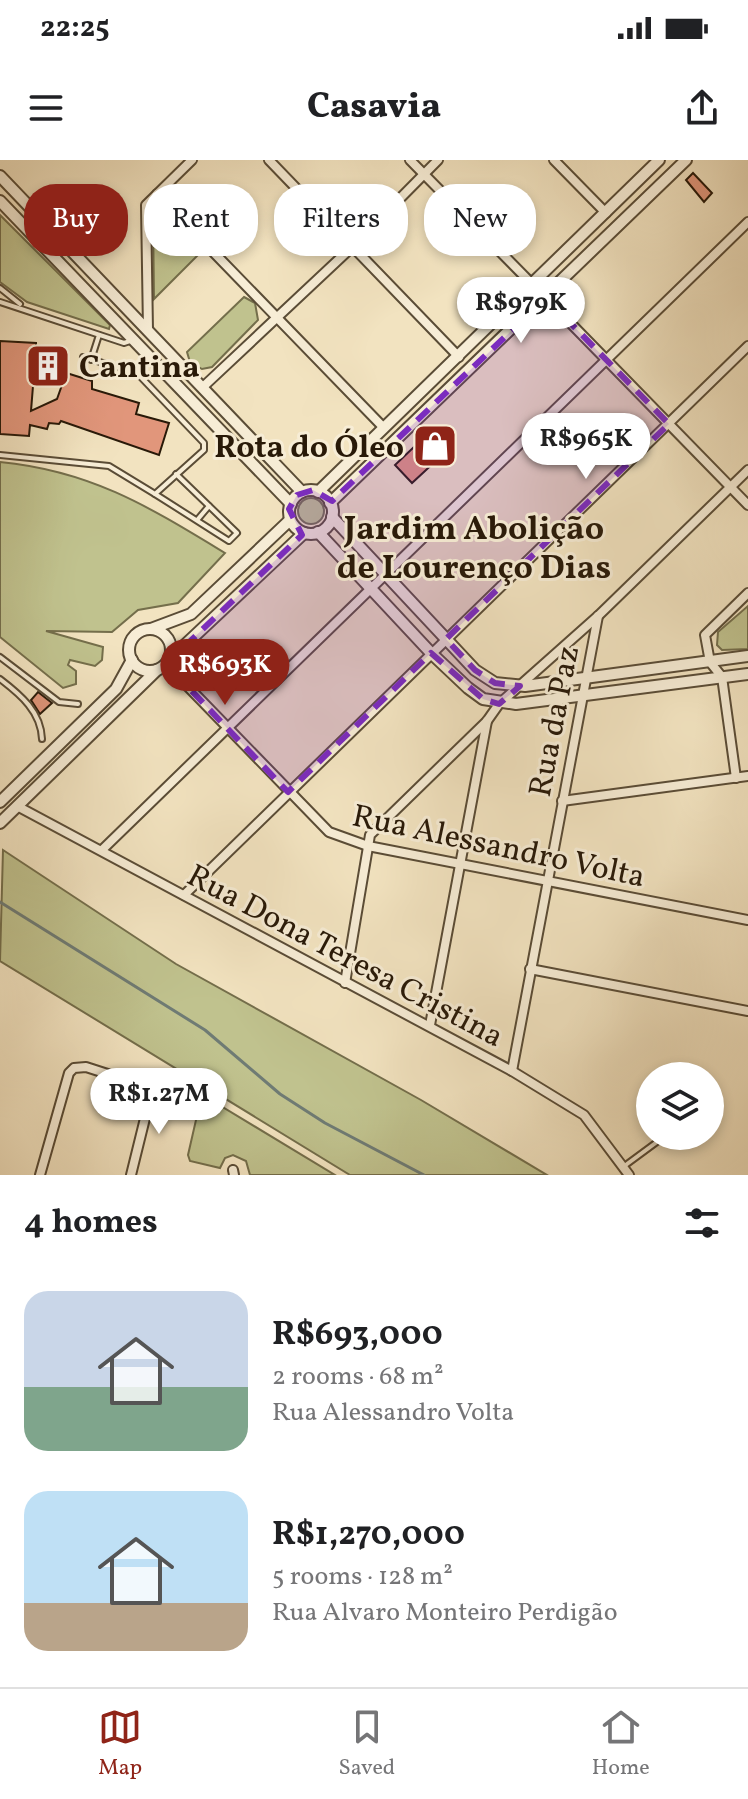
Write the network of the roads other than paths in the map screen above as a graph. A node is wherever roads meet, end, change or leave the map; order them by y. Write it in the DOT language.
graph roads {
  1 [pos="192,160"];
  2 [pos="269,160"];
  3 [pos="410,160"];
  4 [pos="438,160"];
  5 [pos="554,160"];
  6 [pos="659,160"];
  7 [pos="686,160"];
  8 [pos="424,174"];
  9 [pos="0,176"];
  10 [pos="167,184"];
  11 [pos="291,184"];
  12 [pos="408,190"];
  13 [pos="0,201"];
  14 [pos="606,213"];
  15 [pos="748,222"];
  16 [pos="147,256"];
  17 [pos="217,256"];
  18 [pos="342,256"];
  19 [pos="359,256"];
  20 [pos="532,284"];
  21 [pos="0,288"];
  22 [pos="546,298"];
  23 [pos="0,302"];
  24 [pos="22,307"];
  25 [pos="277,317"];
  26 [pos="148,330"];
  27 [pos="99,334"];
  28 [pos="136,339"];
  29 [pos="748,346"];
  30 [pos="83,357"];
  31 [pos="459,357"];
  32 [pos="91,360"];
  33 [pos="606,360"];
  34 [pos="204,386"];
  35 [pos="669,424"];
  36 [pos="384,428"];
  37 [pos="0,455"];
  38 [pos="748,470"];
  39 [pos="176,474"];
  40 [pos="731,487"];
  41 [pos="302,492"];
  42 [pos="318,492"];
  43 [pos="155,494"];
  44 [pos="330,503"];
  45 [pos="291,504"];
  46 [pos="748,505"];
  47 [pos="209,506"];
  48 [pos="332,517"];
  49 [pos="198,519"];
  50 [pos="290,520"];
  51 [pos="225,521"];
  52 [pos="216,531"];
  53 [pos="318,532"];
  54 [pos="304,533"];
  55 [pos="386,576"];
  56 [pos="371,589"];
  57 [pos="748,593"];
  58 [pos="598,616"];
  59 [pos="151,629"];
  60 [pos="446,639"];
  61 [pos="431,653"];
  62 [pos="748,656"];
  63 [pos="0,657"];
  64 [pos="132,660"];
  65 [pos="710,662"];
  66 [pos="164,664"];
  67 [pos="748,674"];
  68 [pos="587,675"];
  69 [pos="722,677"];
  70 [pos="0,679"];
  71 [pos="520,686"];
  72 [pos="582,695"];
  73 [pos="78,704"];
  74 [pos="499,704"];
  75 [pos="487,721"];
  76 [pos="225,729"];
  77 [pos="42,739"];
  78 [pos="748,776"];
  79 [pos="736,778"];
  80 [pos="288,792"];
  81 [pos="562,801"];
  82 [pos="0,802"];
  83 [pos="17,806"];
  84 [pos="0,823"];
  85 [pos="368,846"];
  86 [pos="103,849"];
  87 [pos="461,865"];
  88 [pos="548,880"];
  89 [pos="184,895"];
  90 [pos="748,920"];
  91 [pos="530,969"];
  92 [pos="345,983"];
  93 [pos="748,1011"];
  94 [pos="430,1025"];
  95 [pos="512,1071"];
  96 [pos="649,1150"];
  97 [pos="626,1171"];
  98 [pos="40,1175"];
  99 [pos="131,1175"];
  1 -- 10 [label="street"];
  2 -- 11 [label="street"];
  3 -- 8 [label="street"];
  4 -- 8 [label="street"];
  5 -- 14 [label="street"];
  6 -- 14 [label="street"];
  7 -- 22 [label="street"];
  8 -- 12 [label="street"];
  8 -- 20 [label="street"];
  9 -- 26 [label="street"];
  13 -- 28 [label="street"];
  14 -- 20 [label="street"];
  15 -- 33 [label="street"];
  16 -- 26 [label="street"];
  17 -- 25 [label="street"];
  18 -- 25 [label="street"];
  19 -- 31 [label="street"];
  20 -- 31 [label="street"];
  21 -- 24 [label="lane"];
  22 -- 33 [label="street"];
  22 -- 44 [label="street"];
  23 -- 24 [label="lane"];
  24 -- 27 [label="lane"];
  25 -- 34 [label="street"];
  25 -- 36 [label="street"];
  26 -- 28 [label="street"];
  26 -- 34 [label="street"];
  27 -- 28 [label="lane"];
  27 -- 32 [label="lane"];
  28 -- 45 [label="street"];
  29 -- 35 [label="street"];
  30 -- 32 [label="lane"];
  31 -- 36 [label="street"];
  32 -- 39 [label="lane"];
  33 -- 35 [label="street"];
  33 -- 55 [label="street"];
  34 -- 41 [label="street"];
  35 -- 40 [label="street"];
  35 -- 60 [label="street"];
  36 -- 42 [label="street"];
  37 -- 43 [label="lane"];
  38 -- 40 [label="street"];
  39 -- 43 [label="lane"];
  39 -- 47 [label="lane"];
  40 -- 46 [label="street"];
  40 -- 58 [label="street"];
  41 -- 42 [label="street"];
  41 -- 45 [label="street"];
  42 -- 44 [label="street"];
  43 -- 49 [label="lane"];
  44 -- 48 [label="street"];
  45 -- 50 [label="street"];
  47 -- 49 [label="lane"];
  47 -- 51 [label="lane"];
  48 -- 53 [label="street"];
  48 -- 55 [label="street"];
  49 -- 52 [label="lane"];
  50 -- 54 [label="street"];
  50 -- 59 [label="street"];
  51 -- 52 [label="lane"];
  51 -- 52 [label="lane"];
  53 -- 54 [label="street"];
  53 -- 56 [label="street"];
  54 -- 66 [label="street"];
  55 -- 56 [label="street"];
  55 -- 60 [label="street"];
  56 -- 61 [label="street"];
  56 -- 76 [label="street"];
  57 -- 65 [label="street"];
  58 -- 68 [label="street, Rua da Paz"];
  58 -- 71 [label="street"];
  59 -- 64 [label="street"];
  59 -- 66 [label="street"];
  60 -- 61 [label="street"];
  60 -- 71 [label="street"];
  61 -- 74 [label="street"];
  61 -- 80 [label="street"];
  62 -- 65 [label="street"];
  63 -- 73 [label="lane"];
  64 -- 66 [label="street"];
  64 -- 82 [label="street"];
  65 -- 68 [label="street"];
  65 -- 69 [label="street"];
  66 -- 76 [label="street, Rua Alessandro Volta"];
  66 -- 83 [label="street"];
  67 -- 69 [label="street"];
  68 -- 71 [label="street"];
  68 -- 72 [label="street, Rua da Paz"];
  69 -- 72 [label="street"];
  69 -- 79 [label="street"];
  70 -- 77 [label="lane"];
  71 -- 74 [label="street"];
  72 -- 74 [label="street"];
  72 -- 81 [label="street, Rua da Paz"];
  74 -- 75 [label="street"];
  75 -- 85 [label="street"];
  75 -- 87 [label="street"];
  76 -- 80 [label="street, Rua Alessandro Volta"];
  76 -- 86 [label="street"];
  78 -- 79 [label="street"];
  79 -- 81 [label="street"];
  80 -- 85 [label="street, Rua Alessandro Volta"];
  80 -- 89 [label="street"];
  81 -- 88 [label="street, Rua da Paz"];
  83 -- 84 [label="street"];
  83 -- 86 [label="street, Rua Dona Teresa Cristina"];
  85 -- 87 [label="street, Rua Alessandro Volta"];
  85 -- 92 [label="street"];
  86 -- 89 [label="street, Rua Dona Teresa Cristina"];
  87 -- 88 [label="street, Rua Alessandro Volta"];
  87 -- 94 [label="street"];
  88 -- 90 [label="street, Rua Alessandro Volta"];
  88 -- 91 [label="street, Rua da Paz"];
  89 -- 92 [label="street, Rua Dona Teresa Cristina"];
  91 -- 93 [label="street"];
  91 -- 95 [label="street, Rua da Paz"];
  92 -- 94 [label="street, Rua Dona Teresa Cristina"];
  94 -- 95 [label="street, Rua Dona Teresa Cristina"];
  95 -- 97 [label="street, Rua Dona Teresa Cristina"];
  96 -- 97 [label="lane"];
  98 -- 99 [label="street"];
}
